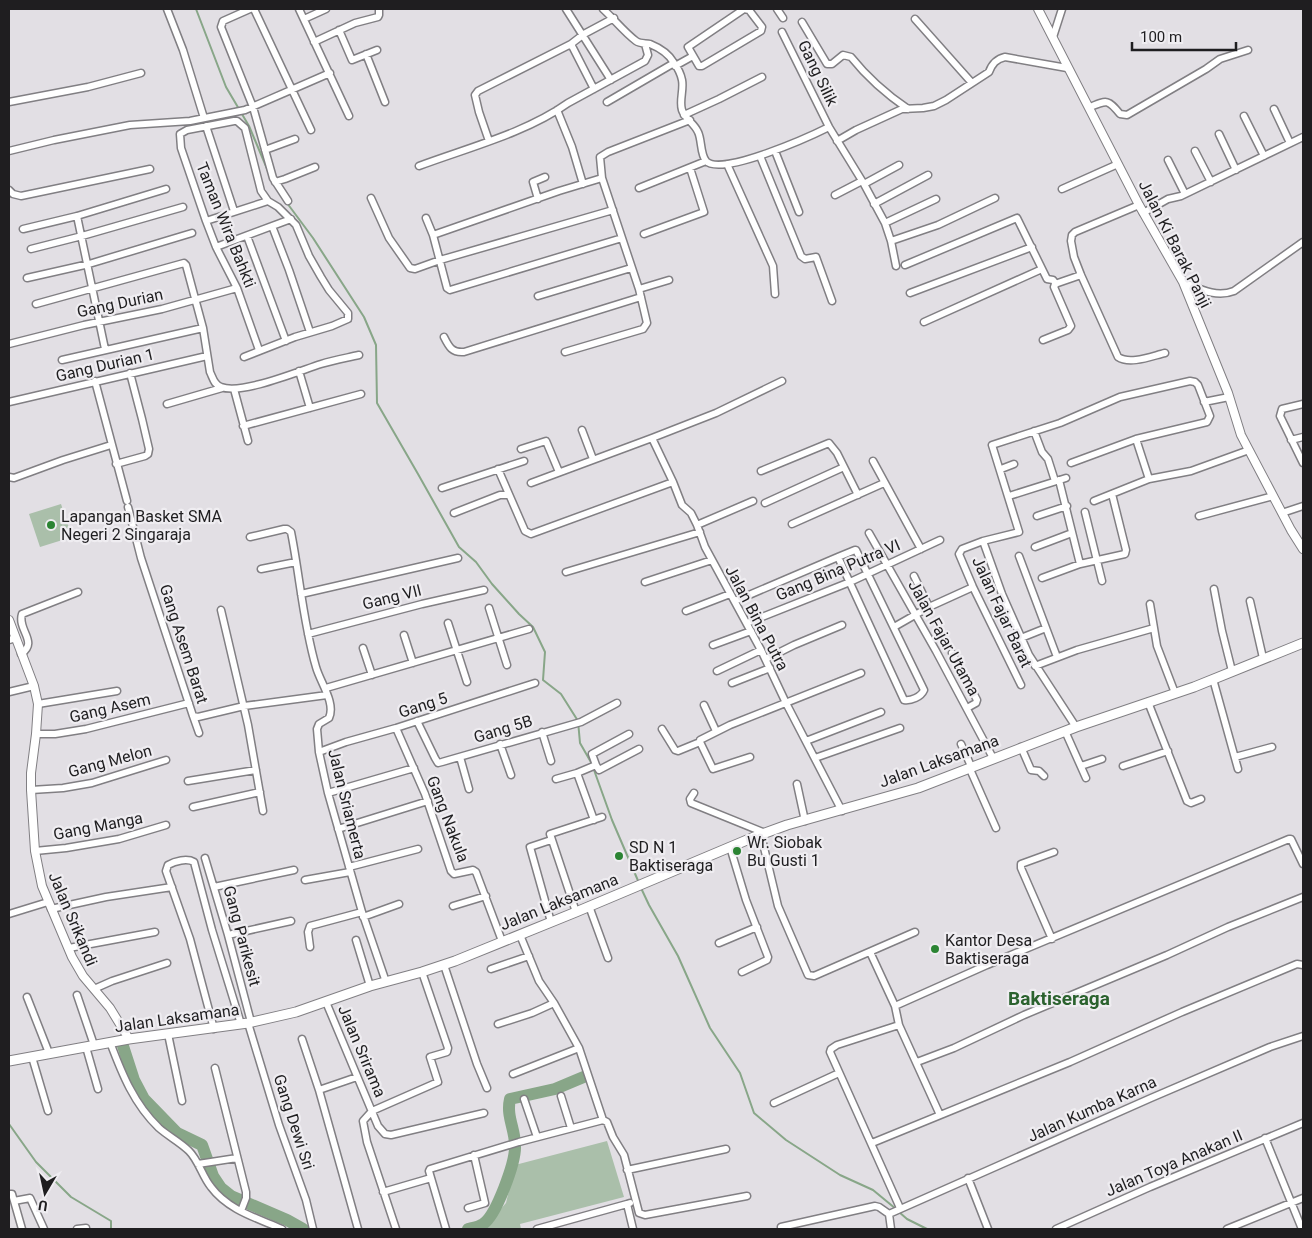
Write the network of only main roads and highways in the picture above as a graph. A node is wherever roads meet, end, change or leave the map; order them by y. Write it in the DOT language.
graph roads {
  1 [pos="1303,643"];
  2 [pos="9,1061"];
  1 -- 2 [label="main road, Jalan Laksamana"];
}
